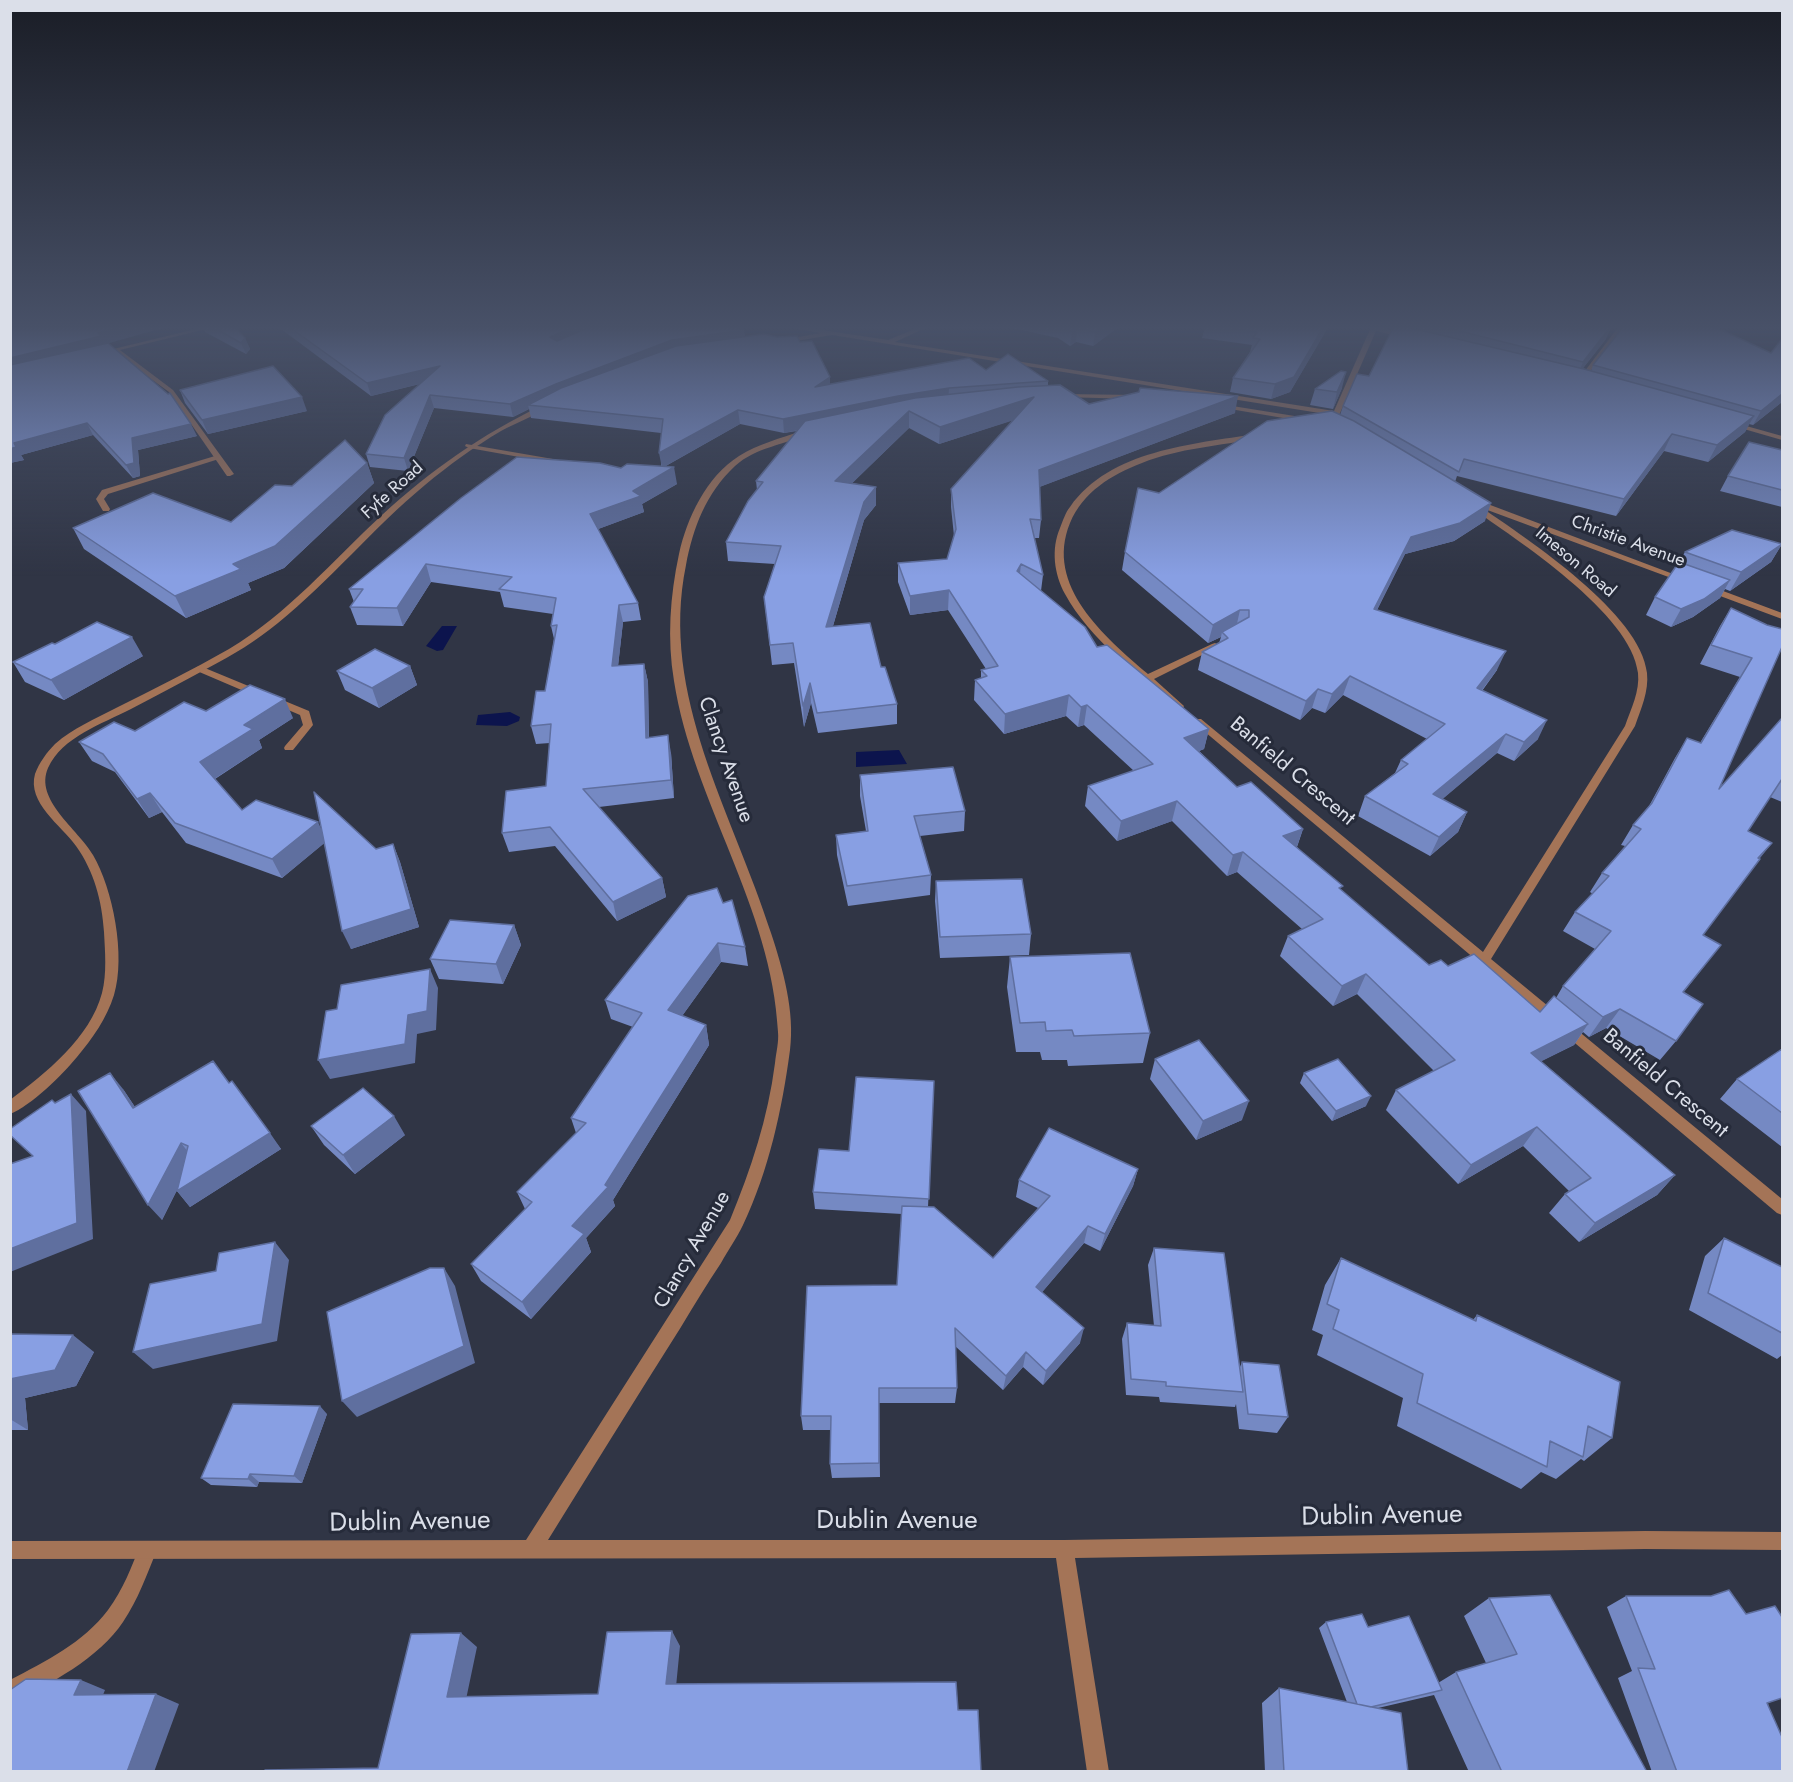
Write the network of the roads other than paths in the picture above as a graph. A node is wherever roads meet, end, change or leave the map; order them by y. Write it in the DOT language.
graph roads {
  1 [pos="184,409"];
  2 [pos="540,409"];
  3 [pos="1234,409"];
  4 [pos="1250,409"];
  5 [pos="1335,409"];
  6 [pos="1726,422"];
  7 [pos="1328,424"];
  8 [pos="1292,430"];
  9 [pos="814,431"];
  10 [pos="1272,433"];
  11 [pos="1782,438"];
  12 [pos="469,446"];
  13 [pos="218,458"];
  14 [pos="562,464"];
  15 [pos="230,474"];
  16 [pos="1464,498"];
  17 [pos="106,509"];
  18 [pos="1782,616"];
  19 [pos="1230,638"];
  20 [pos="200,669"];
  21 [pos="1149,678"];
  22 [pos="289,748"];
  23 [pos="1484,960"];
  24 [pos="10,1108"];
  25 [pos="1782,1208"];
  26 [pos="1782,1541"];
  27 [pos="532,1548"];
  28 [pos="1064,1549"];
  29 [pos="10,1550"];
  30 [pos="148,1550"];
  31 [pos="10,1692"];
  32 [pos="1098,1772"];
  1 -- 13 [label="street"];
  2 -- 12 [label="street, Fyfe Road"];
  3 -- 7 [label="street"];
  4 -- 7 [label="street"];
  5 -- 7 [label="street"];
  6 -- 11 [label="street"];
  7 -- 8 [label="street"];
  9 -- 27 [label="street, Clancy Avenue"];
  10 -- 21 [label="street, Banfield Crescent"];
  12 -- 14 [label="street"];
  12 -- 20 [label="street, Fyfe Road"];
  13 -- 15 [label="street"];
  13 -- 17 [label="street"];
  16 -- 18 [label="street, Christie Avenue"];
  16 -- 23 [label="street, Imeson Road"];
  19 -- 21 [label="street"];
  20 -- 22 [label="street"];
  20 -- 24 [label="street, Fyfe Road"];
  21 -- 23 [label="street, Banfield Crescent"];
  23 -- 25 [label="street, Banfield Crescent"];
  26 -- 28 [label="street, Dublin Avenue"];
  27 -- 28 [label="street, Dublin Avenue"];
  27 -- 30 [label="street, Dublin Avenue"];
  28 -- 32 [label="street"];
  29 -- 30 [label="street, Dublin Avenue"];
  30 -- 31 [label="street"];
}
